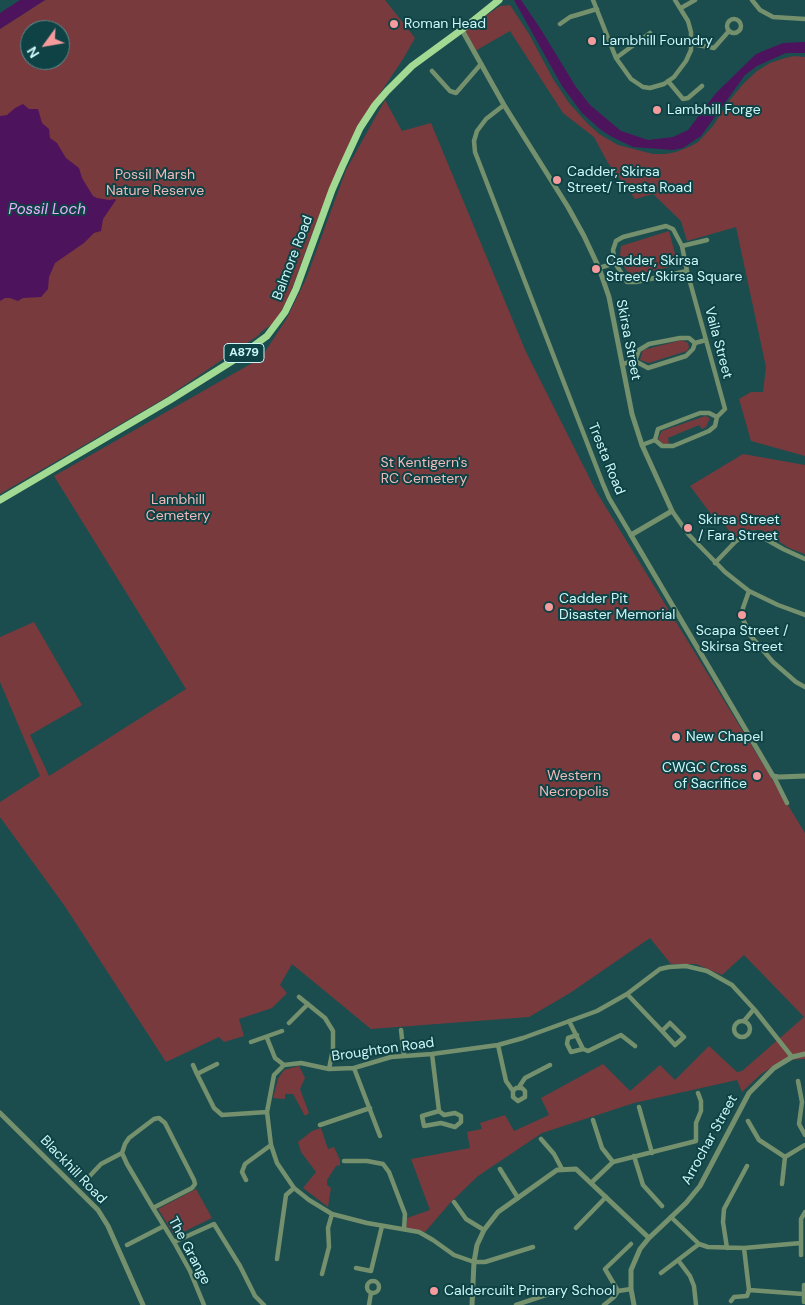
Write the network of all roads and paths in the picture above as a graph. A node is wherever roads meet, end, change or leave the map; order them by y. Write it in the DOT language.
graph roads {
  1 [pos="499,0"];
  2 [pos="593,0"];
  3 [pos="675,0"];
  4 [pos="695,0"];
  5 [pos="752,0"];
  6 [pos="681,8"];
  7 [pos="597,9"];
  8 [pos="805,19"];
  9 [pos="560,24"];
  10 [pos="462,30"];
  11 [pos="729,31"];
  12 [pos="650,32"];
  13 [pos="692,44"];
  14 [pos="616,58"];
  15 [pos="480,64"];
  16 [pos="432,71"];
  17 [pos="668,81"];
  18 [pos="702,86"];
  19 [pos="504,105"];
  20 [pos="707,240"];
  21 [pos="682,246"];
  22 [pos="615,263"];
  23 [pos="599,268"];
  24 [pos="687,271"];
  25 [pos="706,340"];
  26 [pos="695,343"];
  27 [pos="636,361"];
  28 [pos="622,364"];
  29 [pos="717,417"];
  30 [pos="655,440"];
  31 [pos="642,445"];
  32 [pos="0,500"];
  33 [pos="672,511"];
  34 [pos="631,535"];
  35 [pos="805,559"];
  36 [pos="715,563"];
  37 [pos="749,591"];
  38 [pos="805,615"];
  39 [pos="805,687"];
  40 [pos="774,776"];
  41 [pos="805,776"];
  42 [pos="787,803"];
  43 [pos="627,994"];
  44 [pos="299,997"];
  45 [pos="308,1004"];
  46 [pos="754,1010"];
  47 [pos="569,1021"];
  48 [pos="744,1021"];
  49 [pos="290,1023"];
  50 [pos="401,1030"];
  51 [pos="282,1031"];
  52 [pos="662,1031"];
  53 [pos="577,1035"];
  54 [pos="266,1038"];
  55 [pos="251,1042"];
  56 [pos="498,1045"];
  57 [pos="635,1046"];
  58 [pos="583,1049"];
  59 [pos="432,1054"];
  60 [pos="805,1054"];
  61 [pos="404,1056"];
  62 [pos="792,1057"];
  63 [pos="217,1064"];
  64 [pos="193,1065"];
  65 [pos="284,1065"];
  66 [pos="550,1065"];
  67 [pos="354,1068"];
  68 [pos="329,1069"];
  69 [pos="197,1074"];
  70 [pos="798,1081"];
  71 [pos="519,1087"];
  72 [pos="513,1091"];
  73 [pos="698,1093"];
  74 [pos="639,1107"];
  75 [pos="370,1108"];
  76 [pos="0,1112"];
  77 [pos="267,1112"];
  78 [pos="439,1112"];
  79 [pos="593,1120"];
  80 [pos="748,1120"];
  81 [pos="320,1125"];
  82 [pos="805,1135"];
  83 [pos="380,1136"];
  84 [pos="541,1139"];
  85 [pos="271,1145"];
  86 [pos="805,1145"];
  87 [pos="122,1153"];
  88 [pos="652,1153"];
  89 [pos="634,1156"];
  90 [pos="785,1157"];
  91 [pos="344,1161"];
  92 [pos="612,1162"];
  93 [pos="747,1166"];
  94 [pos="500,1169"];
  95 [pos="562,1169"];
  96 [pos="246,1180"];
  97 [pos="85,1181"];
  98 [pos="591,1183"];
  99 [pos="782,1184"];
  100 [pos="294,1188"];
  101 [pos="606,1197"];
  102 [pos="518,1198"];
  103 [pos="454,1202"];
  104 [pos="662,1206"];
  105 [pos="153,1208"];
  106 [pos="805,1212"];
  107 [pos="332,1214"];
  108 [pos="671,1217"];
  109 [pos="164,1226"];
  110 [pos="382,1226"];
  111 [pos="576,1228"];
  112 [pos="404,1229"];
  113 [pos="484,1230"];
  114 [pos="649,1238"];
  115 [pos="174,1242"];
  116 [pos="801,1243"];
  117 [pos="631,1244"];
  118 [pos="699,1244"];
  119 [pos="127,1245"];
  120 [pos="533,1247"];
  121 [pos="727,1248"];
  122 [pos="744,1248"];
  123 [pos="801,1255"];
  124 [pos="278,1259"];
  125 [pos="678,1260"];
  126 [pos="474,1262"];
  127 [pos="356,1268"];
  128 [pos="661,1273"];
  129 [pos="322,1274"];
  130 [pos="804,1285"];
  131 [pos="631,1289"];
  132 [pos="749,1290"];
  133 [pos="558,1291"];
  134 [pos="618,1291"];
  135 [pos="371,1293"];
  136 [pos="803,1294"];
  137 [pos="731,1301"];
  138 [pos="804,1302"];
  139 [pos="143,1305"];
  140 [pos="204,1305"];
  141 [pos="264,1305"];
  142 [pos="369,1305"];
  143 [pos="472,1305"];
  144 [pos="516,1305"];
  145 [pos="604,1305"];
  146 [pos="634,1305"];
  147 [pos="696,1305"];
  1 -- 10 [label="main road, Balmore Road / A879"];
  2 -- 7 [label="street"];
  3 -- 6 [label="street"];
  4 -- 6 [label="street"];
  5 -- 8 [label="street"];
  6 -- 13 [label="street"];
  7 -- 9 [label="street"];
  7 -- 14 [label="street"];
  10 -- 15 [label="street, Skirsa Street"];
  10 -- 32 [label="main road, Balmore Road / A879"];
  11 -- 13 [label="street"];
  12 -- 14 [label="street"];
  13 -- 17 [label="street"];
  14 -- 17 [label="street"];
  15 -- 16 [label="street"];
  15 -- 19 [label="street, Skirsa Street"];
  17 -- 18 [label="street"];
  19 -- 23 [label="street, Skirsa Street"];
  19 -- 34 [label="street, Tresta Road"];
  20 -- 21 [label="street"];
  21 -- 22 [label="street"];
  21 -- 24 [label="street, Vaila Street"];
  22 -- 23 [label="street"];
  22 -- 24 [label="street"];
  23 -- 28 [label="street, Skirsa Street"];
  24 -- 25 [label="street, Vaila Street"];
  25 -- 26 [label="street"];
  25 -- 29 [label="street, Vaila Street"];
  26 -- 27 [label="street"];
  26 -- 27 [label="street"];
  27 -- 28 [label="street"];
  28 -- 31 [label="street, Skirsa Street"];
  29 -- 30 [label="street"];
  29 -- 30 [label="street"];
  30 -- 31 [label="street"];
  31 -- 33 [label="street, Skirsa Street"];
  33 -- 34 [label="street"];
  33 -- 36 [label="street, Skirsa Street"];
  34 -- 40 [label="street, Tresta Road"];
  35 -- 36 [label="street"];
  36 -- 37 [label="street, Skirsa Street"];
  37 -- 38 [label="street, Skirsa Street"];
  37 -- 39 [label="street"];
  40 -- 41 [label="street"];
  40 -- 42 [label="street"];
  43 -- 46 [label="street, Broughton Road"];
  43 -- 47 [label="street, Broughton Road"];
  43 -- 52 [label="street"];
  44 -- 45 [label="street"];
  45 -- 49 [label="street"];
  45 -- 68 [label="street"];
  46 -- 48 [label="street"];
  46 -- 62 [label="street, Broughton Road"];
  47 -- 53 [label="street"];
  47 -- 56 [label="street, Broughton Road"];
  50 -- 61 [label="street"];
  51 -- 54 [label="street"];
  52 -- 52 [label="street"];
  53 -- 58 [label="street"];
  53 -- 58 [label="street"];
  54 -- 55 [label="street"];
  54 -- 65 [label="street"];
  56 -- 59 [label="street, Broughton Road"];
  56 -- 72 [label="street"];
  57 -- 58 [label="street"];
  59 -- 61 [label="street, Broughton Road"];
  59 -- 78 [label="street"];
  60 -- 62 [label="street, Arrochar Street"];
  61 -- 67 [label="street, Broughton Road"];
  62 -- 108 [label="street, Arrochar Street"];
  63 -- 69 [label="street"];
  64 -- 69 [label="street"];
  65 -- 68 [label="street, Broughton Road"];
  65 -- 77 [label="street"];
  66 -- 71 [label="street"];
  67 -- 68 [label="street, Broughton Road"];
  67 -- 75 [label="street"];
  69 -- 77 [label="street"];
  70 -- 82 [label="street"];
  71 -- 72 [label="street"];
  71 -- 72 [label="street"];
  73 -- 88 [label="street"];
  74 -- 88 [label="street"];
  75 -- 81 [label="street"];
  75 -- 83 [label="street"];
  76 -- 139 [label="street, Blackhill Road"];
  77 -- 85 [label="street"];
  78 -- 78 [label="street"];
  79 -- 92 [label="street"];
  80 -- 90 [label="street"];
  84 -- 95 [label="street"];
  85 -- 96 [label="street"];
  85 -- 100 [label="street"];
  86 -- 90 [label="street"];
  87 -- 97 [label="street"];
  87 -- 105 [label="street, The Grange"];
  87 -- 105 [label="street, The Grange"];
  88 -- 89 [label="street"];
  89 -- 92 [label="street"];
  89 -- 104 [label="street"];
  90 -- 99 [label="street"];
  91 -- 112 [label="street"];
  92 -- 98 [label="street"];
  93 -- 121 [label="street"];
  94 -- 102 [label="street"];
  95 -- 98 [label="street"];
  95 -- 102 [label="street"];
  98 -- 101 [label="street"];
  100 -- 107 [label="street"];
  100 -- 124 [label="street"];
  101 -- 111 [label="street"];
  101 -- 114 [label="street"];
  102 -- 113 [label="street"];
  103 -- 113 [label="street"];
  105 -- 109 [label="street, The Grange"];
  106 -- 116 [label="street"];
  107 -- 110 [label="street"];
  107 -- 129 [label="street"];
  108 -- 114 [label="street, Arrochar Street"];
  108 -- 118 [label="street"];
  109 -- 115 [label="street, The Grange"];
  109 -- 119 [label="street"];
  110 -- 112 [label="street"];
  110 -- 127 [label="street"];
  112 -- 126 [label="street"];
  113 -- 126 [label="street"];
  114 -- 131 [label="street, Arrochar Street"];
  115 -- 140 [label="street, The Grange"];
  115 -- 141 [label="street"];
  116 -- 122 [label="street"];
  116 -- 123 [label="street"];
  117 -- 134 [label="street"];
  118 -- 121 [label="street"];
  118 -- 125 [label="street"];
  120 -- 126 [label="street"];
  121 -- 122 [label="street"];
  122 -- 132 [label="street"];
  125 -- 128 [label="street"];
  125 -- 147 [label="street"];
  126 -- 143 [label="street"];
  130 -- 136 [label="street"];
  131 -- 134 [label="street"];
  131 -- 146 [label="street, Arrochar Street"];
  132 -- 136 [label="street"];
  132 -- 137 [label="street"];
  133 -- 144 [label="street"];
  134 -- 145 [label="street"];
  135 -- 142 [label="street"];
  136 -- 138 [label="street"];
}
